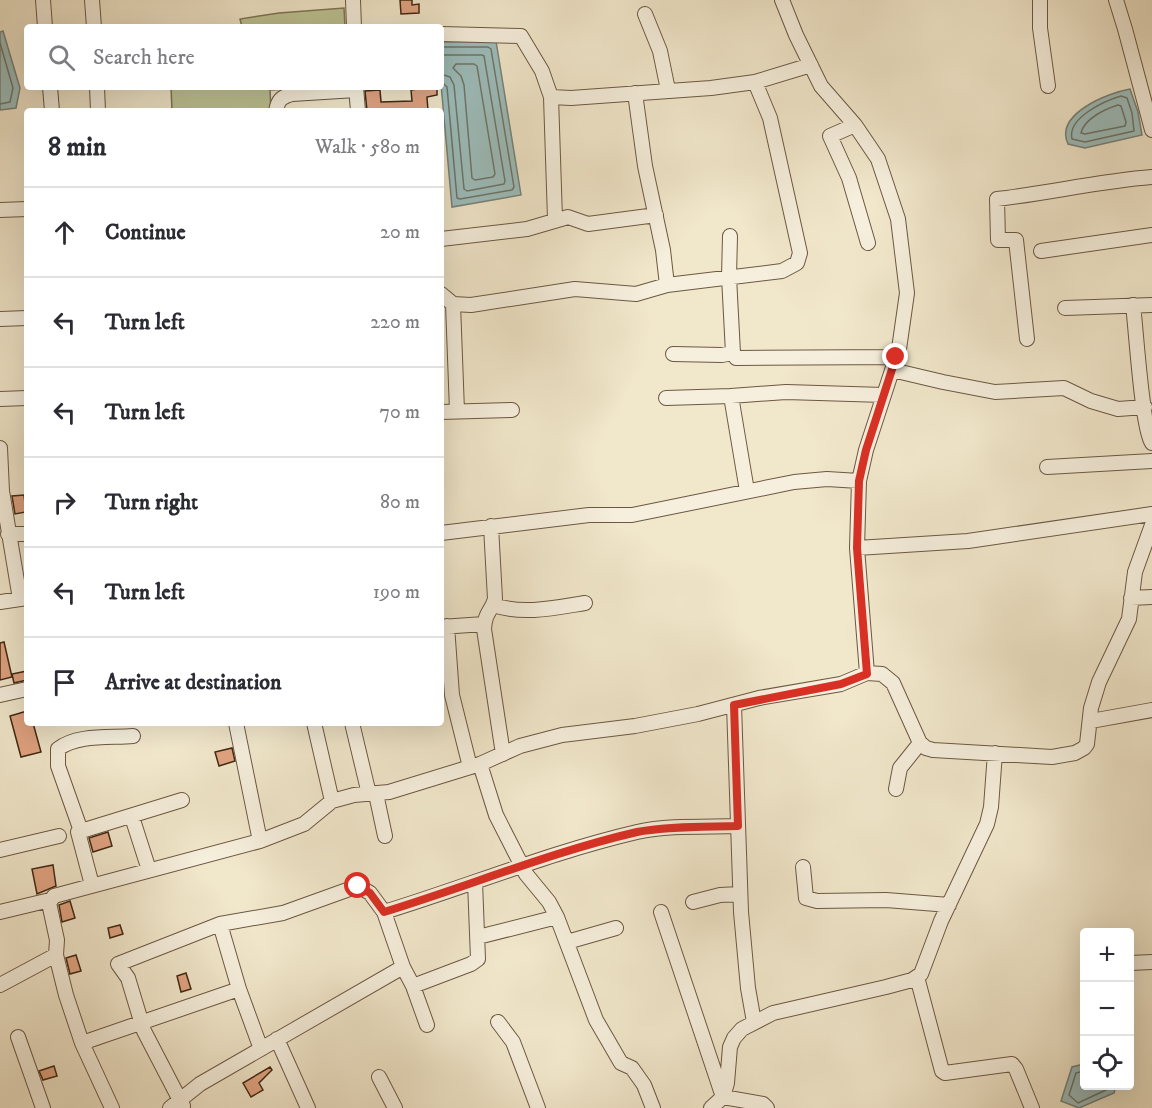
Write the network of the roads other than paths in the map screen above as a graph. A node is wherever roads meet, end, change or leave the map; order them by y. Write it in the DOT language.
graph roads {
  1 [pos="43,0"];
  2 [pos="92,0"];
  3 [pos="353,0"];
  4 [pos="782,0"];
  5 [pos="1040,0"];
  6 [pos="1116,0"];
  7 [pos="645,14"];
  8 [pos="45,24"];
  9 [pos="94,24"];
  10 [pos="354,24"];
  11 [pos="444,34"];
  12 [pos="811,65"];
  13 [pos="755,82"];
  14 [pos="1048,86"];
  15 [pos="50,90"];
  16 [pos="97,90"];
  17 [pos="347,90"];
  18 [pos="356,90"];
  19 [pos="668,90"];
  20 [pos="635,93"];
  21 [pos="551,97"];
  22 [pos="52,108"];
  23 [pos="98,108"];
  24 [pos="277,108"];
  25 [pos="358,108"];
  26 [pos="855,125"];
  27 [pos="1152,130"];
  28 [pos="1152,177"];
  29 [pos="24,209"];
  30 [pos="0,210"];
  31 [pos="656,215"];
  32 [pos="555,219"];
  33 [pos="1152,235"];
  34 [pos="730,236"];
  35 [pos="444,239"];
  36 [pos="868,243"];
  37 [pos="1041,251"];
  38 [pos="729,277"];
  39 [pos="667,285"];
  40 [pos="444,296"];
  41 [pos="453,304"];
  42 [pos="1133,305"];
  43 [pos="1152,305"];
  44 [pos="1065,308"];
  45 [pos="24,318"];
  46 [pos="0,319"];
  47 [pos="1027,339"];
  48 [pos="733,353"];
  49 [pos="673,354"];
  50 [pos="894,364"];
  51 [pos="884,395"];
  52 [pos="731,396"];
  53 [pos="24,398"];
  54 [pos="666,398"];
  55 [pos="0,399"];
  56 [pos="1144,407"];
  57 [pos="512,410"];
  58 [pos="457,411"];
  59 [pos="444,412"];
  60 [pos="1152,442"];
  61 [pos="0,448"];
  62 [pos="1152,461"];
  63 [pos="1047,467"];
  64 [pos="859,481"];
  65 [pos="747,491"];
  66 [pos="1152,514"];
  67 [pos="1152,525"];
  68 [pos="491,526"];
  69 [pos="444,532"];
  70 [pos="8,534"];
  71 [pos="24,534"];
  72 [pos="857,548"];
  73 [pos="1152,597"];
  74 [pos="24,598"];
  75 [pos="1131,598"];
  76 [pos="0,602"];
  77 [pos="585,603"];
  78 [pos="493,605"];
  79 [pos="484,624"];
  80 [pos="444,627"];
  81 [pos="867,674"];
  82 [pos="24,690"];
  83 [pos="0,695"];
  84 [pos="734,705"];
  85 [pos="1152,710"];
  86 [pos="1090,722"];
  87 [pos="237,726"];
  88 [pos="315,726"];
  89 [pos="353,726"];
  90 [pos="133,736"];
  91 [pos="920,743"];
  92 [pos="995,753"];
  93 [pos="503,754"];
  94 [pos="475,766"];
  95 [pos="896,789"];
  96 [pos="373,794"];
  97 [pos="182,800"];
  98 [pos="332,801"];
  99 [pos="132,817"];
  100 [pos="738,826"];
  101 [pos="81,831"];
  102 [pos="59,836"];
  103 [pos="385,836"];
  104 [pos="260,841"];
  105 [pos="0,850"];
  106 [pos="521,866"];
  107 [pos="803,867"];
  108 [pos="149,870"];
  109 [pos="475,882"];
  110 [pos="92,885"];
  111 [pos="740,894"];
  112 [pos="50,900"];
  113 [pos="693,902"];
  114 [pos="949,905"];
  115 [pos="0,912"];
  116 [pos="384,912"];
  117 [pos="661,912"];
  118 [pos="557,918"];
  119 [pos="220,924"];
  120 [pos="616,928"];
  121 [pos="478,937"];
  122 [pos="567,942"];
  123 [pos="56,955"];
  124 [pos="1152,962"];
  125 [pos="1134,963"];
  126 [pos="403,967"];
  127 [pos="917,976"];
  128 [pos="0,985"];
  129 [pos="413,986"];
  130 [pos="239,989"];
  131 [pos="141,1022"];
  132 [pos="498,1022"];
  133 [pos="754,1022"];
  134 [pos="427,1025"];
  135 [pos="18,1037"];
  136 [pos="277,1039"];
  137 [pos="82,1043"];
  138 [pos="261,1049"];
  139 [pos="379,1077"];
  140 [pos="732,1101"];
  141 [pos="178,1106"];
  142 [pos="392,1107"];
  143 [pos="43,1108"];
  144 [pos="112,1108"];
  145 [pos="308,1108"];
  146 [pos="538,1108"];
  147 [pos="653,1108"];
  148 [pos="711,1108"];
  149 [pos="767,1108"];
  150 [pos="1032,1108"];
  1 -- 8 [label="street"];
  2 -- 9 [label="street"];
  3 -- 10 [label="street"];
  4 -- 12 [label="street"];
  5 -- 14 [label="street"];
  6 -- 27 [label="street"];
  7 -- 19 [label="street"];
  11 -- 21 [label="street"];
  12 -- 13 [label="street"];
  12 -- 26 [label="street"];
  13 -- 19 [label="street"];
  13 -- 38 [label="street"];
  15 -- 22 [label="street"];
  16 -- 23 [label="street"];
  17 -- 24 [label="street"];
  18 -- 25 [label="street"];
  19 -- 20 [label="street"];
  20 -- 21 [label="street"];
  20 -- 31 [label="street"];
  21 -- 32 [label="street"];
  26 -- 36 [label="street"];
  26 -- 50 [label="street"];
  28 -- 47 [label="street"];
  29 -- 30 [label="street"];
  31 -- 32 [label="street"];
  31 -- 39 [label="street"];
  32 -- 35 [label="street"];
  33 -- 37 [label="street"];
  34 -- 38 [label="street"];
  38 -- 39 [label="street"];
  38 -- 48 [label="street"];
  39 -- 41 [label="street"];
  40 -- 41 [label="street"];
  41 -- 58 [label="street"];
  42 -- 43 [label="street"];
  42 -- 44 [label="street"];
  42 -- 56 [label="street"];
  45 -- 46 [label="street"];
  48 -- 49 [label="street"];
  48 -- 50 [label="street"];
  50 -- 51 [label="street"];
  50 -- 56 [label="street"];
  51 -- 52 [label="street"];
  51 -- 64 [label="street"];
  52 -- 54 [label="street"];
  52 -- 65 [label="street"];
  53 -- 55 [label="street"];
  56 -- 60 [label="street"];
  57 -- 58 [label="street"];
  58 -- 59 [label="street"];
  61 -- 70 [label="street"];
  62 -- 63 [label="street"];
  64 -- 65 [label="street"];
  64 -- 72 [label="street"];
  65 -- 68 [label="street"];
  66 -- 72 [label="street"];
  67 -- 75 [label="street"];
  68 -- 69 [label="street"];
  68 -- 78 [label="street"];
  70 -- 71 [label="street"];
  70 -- 74 [label="street"];
  72 -- 81 [label="street"];
  73 -- 75 [label="street"];
  74 -- 76 [label="street"];
  75 -- 86 [label="street"];
  77 -- 78 [label="street"];
  78 -- 79 [label="street"];
  79 -- 80 [label="street"];
  79 -- 93 [label="street"];
  80 -- 94 [label="street"];
  81 -- 84 [label="street"];
  81 -- 91 [label="street"];
  82 -- 83 [label="street"];
  84 -- 93 [label="street"];
  84 -- 100 [label="street"];
  85 -- 86 [label="street"];
  86 -- 92 [label="street"];
  87 -- 104 [label="street"];
  88 -- 98 [label="street"];
  89 -- 96 [label="street"];
  90 -- 101 [label="street"];
  91 -- 92 [label="street"];
  91 -- 95 [label="street"];
  92 -- 114 [label="street"];
  93 -- 94 [label="street"];
  94 -- 96 [label="street"];
  94 -- 106 [label="street"];
  96 -- 98 [label="street"];
  96 -- 103 [label="street"];
  97 -- 99 [label="street"];
  98 -- 104 [label="street"];
  99 -- 101 [label="street"];
  99 -- 108 [label="street"];
  100 -- 106 [label="street"];
  100 -- 111 [label="street"];
  101 -- 110 [label="street"];
  102 -- 105 [label="street"];
  104 -- 108 [label="street"];
  106 -- 109 [label="street"];
  106 -- 118 [label="street"];
  107 -- 114 [label="street"];
  108 -- 110 [label="street"];
  109 -- 116 [label="street"];
  109 -- 121 [label="street"];
  110 -- 112 [label="street"];
  111 -- 113 [label="street"];
  111 -- 133 [label="street"];
  112 -- 115 [label="street"];
  112 -- 123 [label="street"];
  114 -- 127 [label="street"];
  116 -- 119 [label="street"];
  116 -- 126 [label="street"];
  117 -- 140 [label="street"];
  118 -- 121 [label="street"];
  118 -- 122 [label="street"];
  119 -- 130 [label="street"];
  119 -- 131 [label="street"];
  120 -- 122 [label="street"];
  121 -- 129 [label="street"];
  122 -- 147 [label="street"];
  123 -- 128 [label="street"];
  123 -- 137 [label="street"];
  124 -- 125 [label="street"];
  126 -- 129 [label="street"];
  126 -- 136 [label="street"];
  127 -- 133 [label="street"];
  127 -- 150 [label="street"];
  129 -- 134 [label="street"];
  130 -- 131 [label="street"];
  130 -- 138 [label="street"];
  131 -- 137 [label="street"];
  131 -- 141 [label="street"];
  132 -- 146 [label="street"];
  133 -- 140 [label="street"];
  135 -- 143 [label="street"];
  136 -- 138 [label="street"];
  136 -- 145 [label="street"];
  137 -- 144 [label="street"];
  138 -- 141 [label="street"];
  139 -- 142 [label="street"];
  140 -- 148 [label="street"];
  140 -- 149 [label="street"];
}
